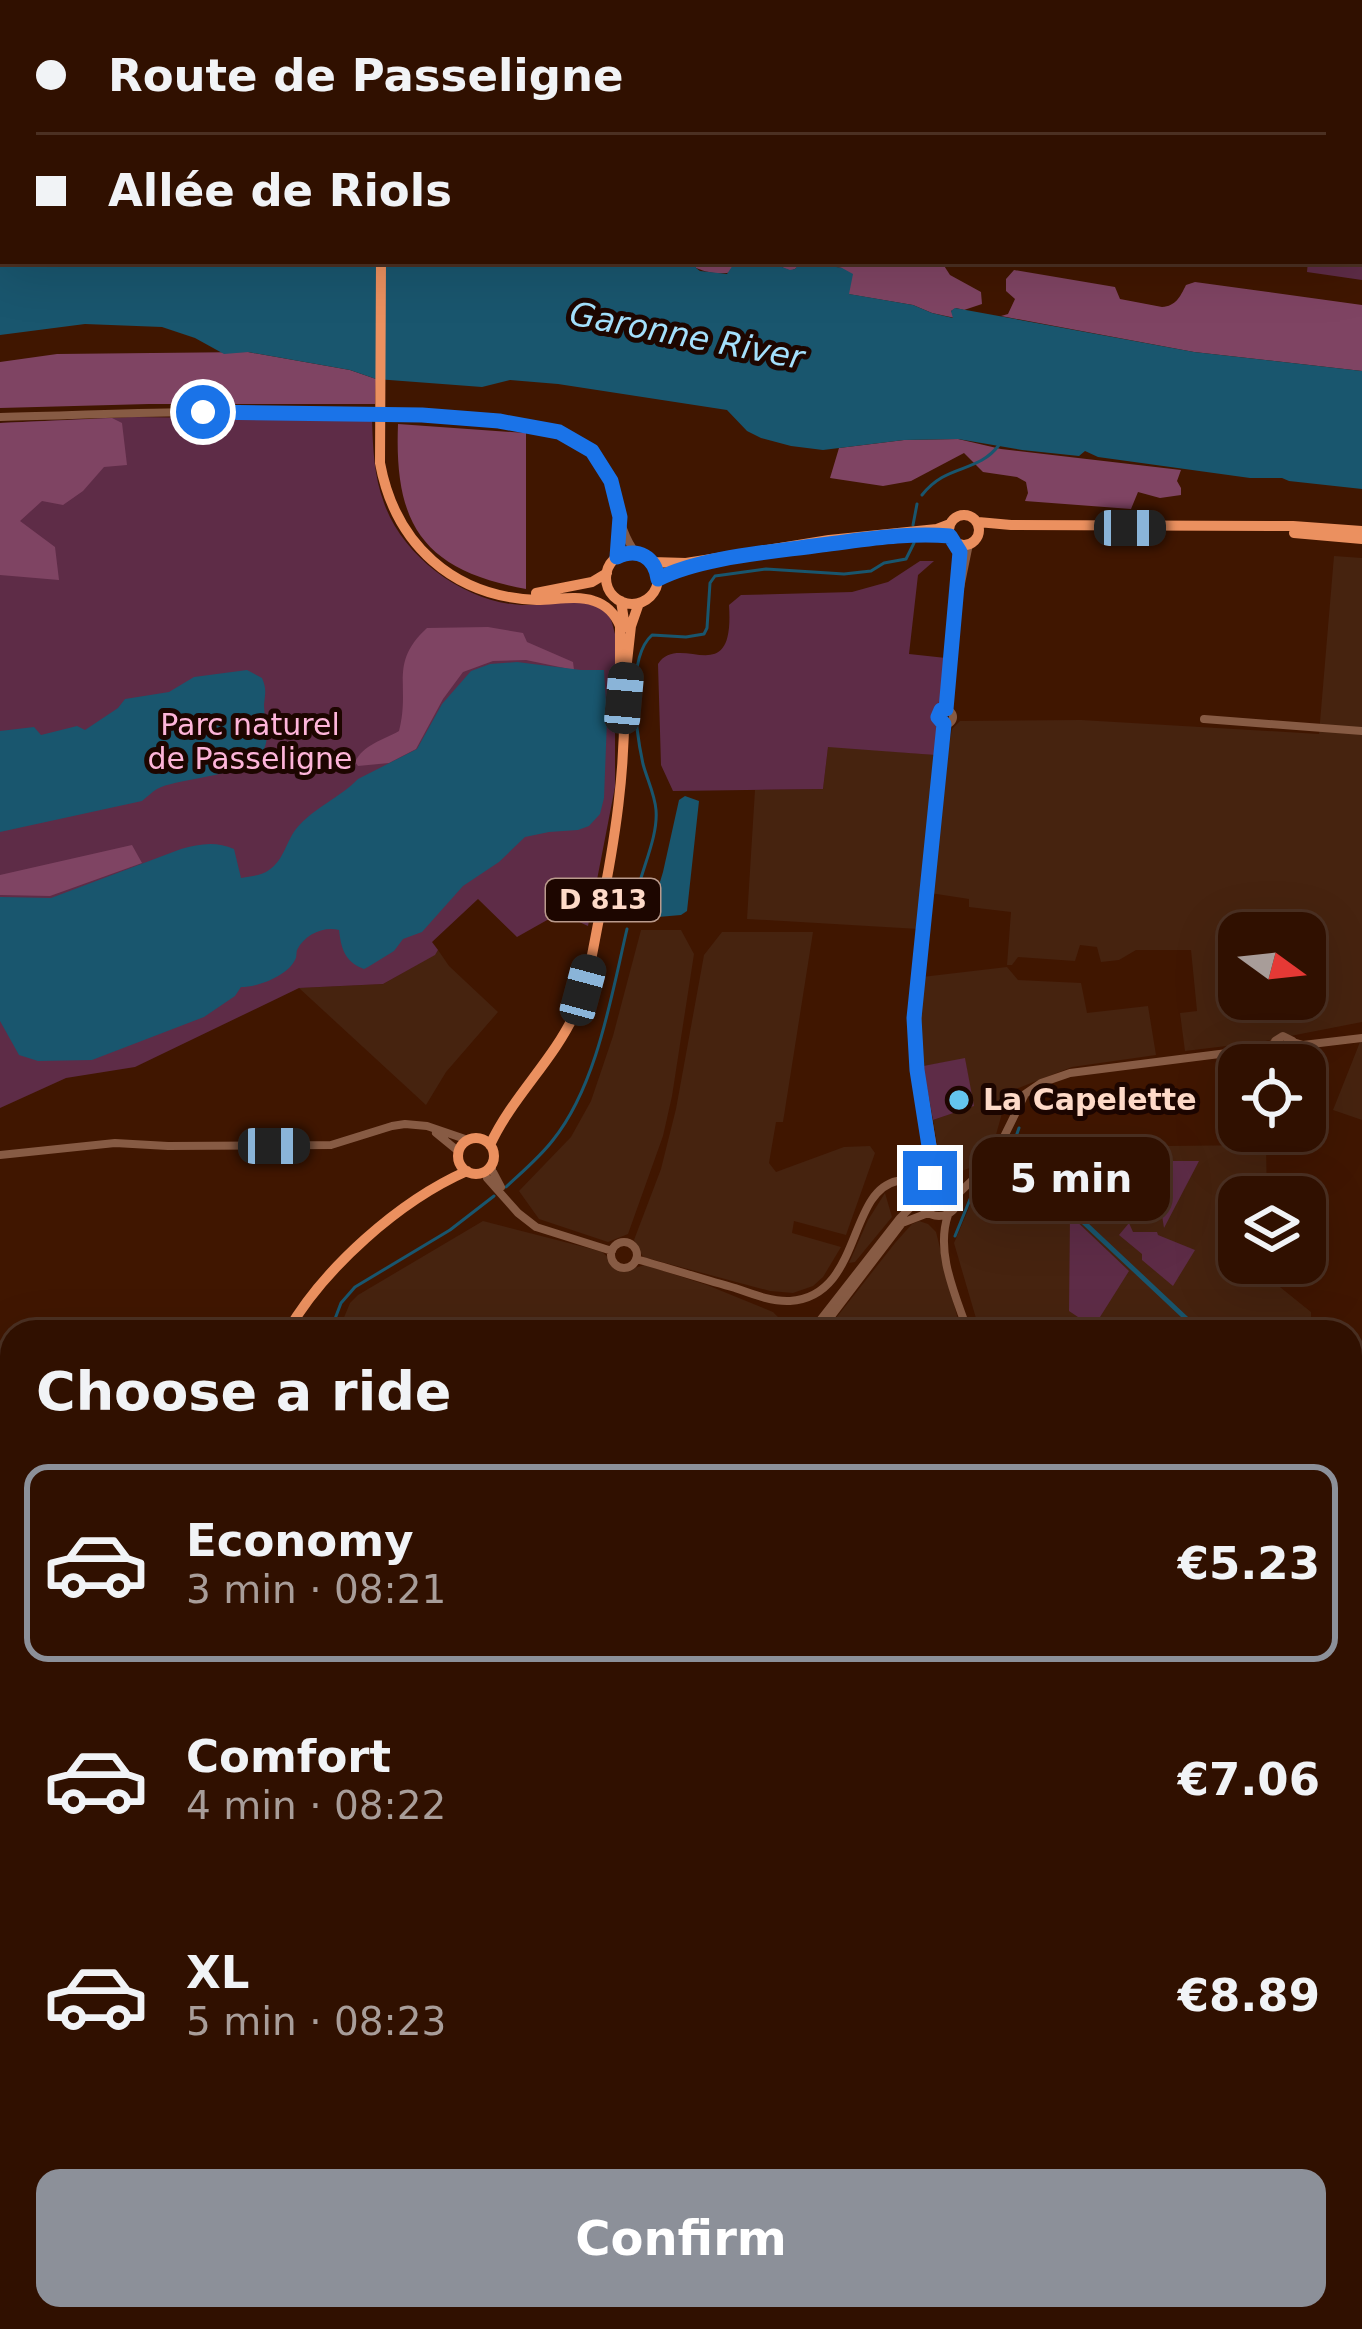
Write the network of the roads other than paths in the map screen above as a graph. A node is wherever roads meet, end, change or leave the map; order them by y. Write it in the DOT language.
graph roads {
  1 [pos="383,264"];
  2 [pos="0,418"];
  3 [pos="381,434"];
  4 [pos="620,517"];
  5 [pos="978,528"];
  6 [pos="1362,535"];
  7 [pos="956,537"];
  8 [pos="636,553"];
  9 [pos="617,557"];
  10 [pos="652,562"];
  11 [pos="607,573"];
  12 [pos="658,579"];
  13 [pos="513,597"];
  14 [pos="616,597"];
  15 [pos="639,603"];
  16 [pos="624,698"];
  17 [pos="1204,719"];
  18 [pos="1362,731"];
  19 [pos="923,936"];
  20 [pos="1362,1038"];
  21 [pos="1313,1044"];
  22 [pos="1218,1054"];
  23 [pos="528,1085"];
  24 [pos="418,1125"];
  25 [pos="471,1139"];
  26 [pos="490,1145"];
  27 [pos="458,1154"];
  28 [pos="0,1155"];
  29 [pos="492,1162"];
  30 [pos="466,1171"];
  31 [pos="980,1172"];
  32 [pos="487,1178"];
  33 [pos="948,1178"];
  34 [pos="927,1180"];
  35 [pos="896,1182"];
  36 [pos="959,1193"];
  37 [pos="919,1197"];
  38 [pos="518,1213"];
  39 [pos="398,1214"];
  40 [pos="930,1214"];
  41 [pos="949,1214"];
  42 [pos="944,1237"];
  43 [pos="612,1251"];
  44 [pos="636,1258"];
  45 [pos="294,1320"];
  46 [pos="824,1320"];
  47 [pos="825,1320"];
  48 [pos="964,1320"];
  1 -- 3 [label="main road"];
  2 -- 4 [label="street"];
  3 -- 11 [label="main road"];
  3 -- 13 [label="main road"];
  4 -- 8 [label="street"];
  4 -- 9 [label="street"];
  5 -- 6 [label="main road"];
  5 -- 7 [label="main road"];
  5 -- 7 [label="main road"];
  7 -- 10 [label="main road"];
  7 -- 12 [label="main road"];
  7 -- 19 [label="street"];
  8 -- 9 [label="main road"];
  8 -- 10 [label="main road"];
  9 -- 11 [label="main road"];
  10 -- 12 [label="main road"];
  11 -- 14 [label="main road"];
  12 -- 15 [label="main road"];
  13 -- 14 [label="main road"];
  13 -- 16 [label="main road, D 813"];
  14 -- 15 [label="main road"];
  14 -- 16 [label="main road, D 813"];
  15 -- 16 [label="main road, D 813"];
  16 -- 23 [label="main road, D 813"];
  17 -- 18 [label="street"];
  19 -- 33 [label="street"];
  19 -- 34 [label="street"];
  20 -- 21 [label="street"];
  22 -- 31 [label="street"];
  23 -- 25 [label="main road, D 813"];
  23 -- 26 [label="main road, D 813"];
  24 -- 25 [label="street"];
  24 -- 27 [label="street"];
  24 -- 28 [label="street"];
  25 -- 26 [label="main road"];
  25 -- 27 [label="main road"];
  26 -- 29 [label="main road"];
  27 -- 30 [label="main road"];
  27 -- 39 [label="main road"];
  29 -- 30 [label="main road"];
  29 -- 38 [label="street"];
  30 -- 39 [label="main road"];
  31 -- 33 [label="street"];
  31 -- 36 [label="street"];
  32 -- 38 [label="street"];
  33 -- 34 [label="street"];
  33 -- 36 [label="street"];
  34 -- 35 [label="street"];
  34 -- 37 [label="street"];
  35 -- 37 [label="street"];
  35 -- 44 [label="street"];
  36 -- 41 [label="street"];
  37 -- 40 [label="street"];
  37 -- 46 [label="street"];
  38 -- 43 [label="street"];
  39 -- 45 [label="main road"];
  40 -- 41 [label="street"];
  40 -- 42 [label="street"];
  40 -- 47 [label="street"];
  41 -- 42 [label="street"];
  42 -- 48 [label="street"];
  43 -- 44 [label="street"];
  43 -- 44 [label="street"];
}
